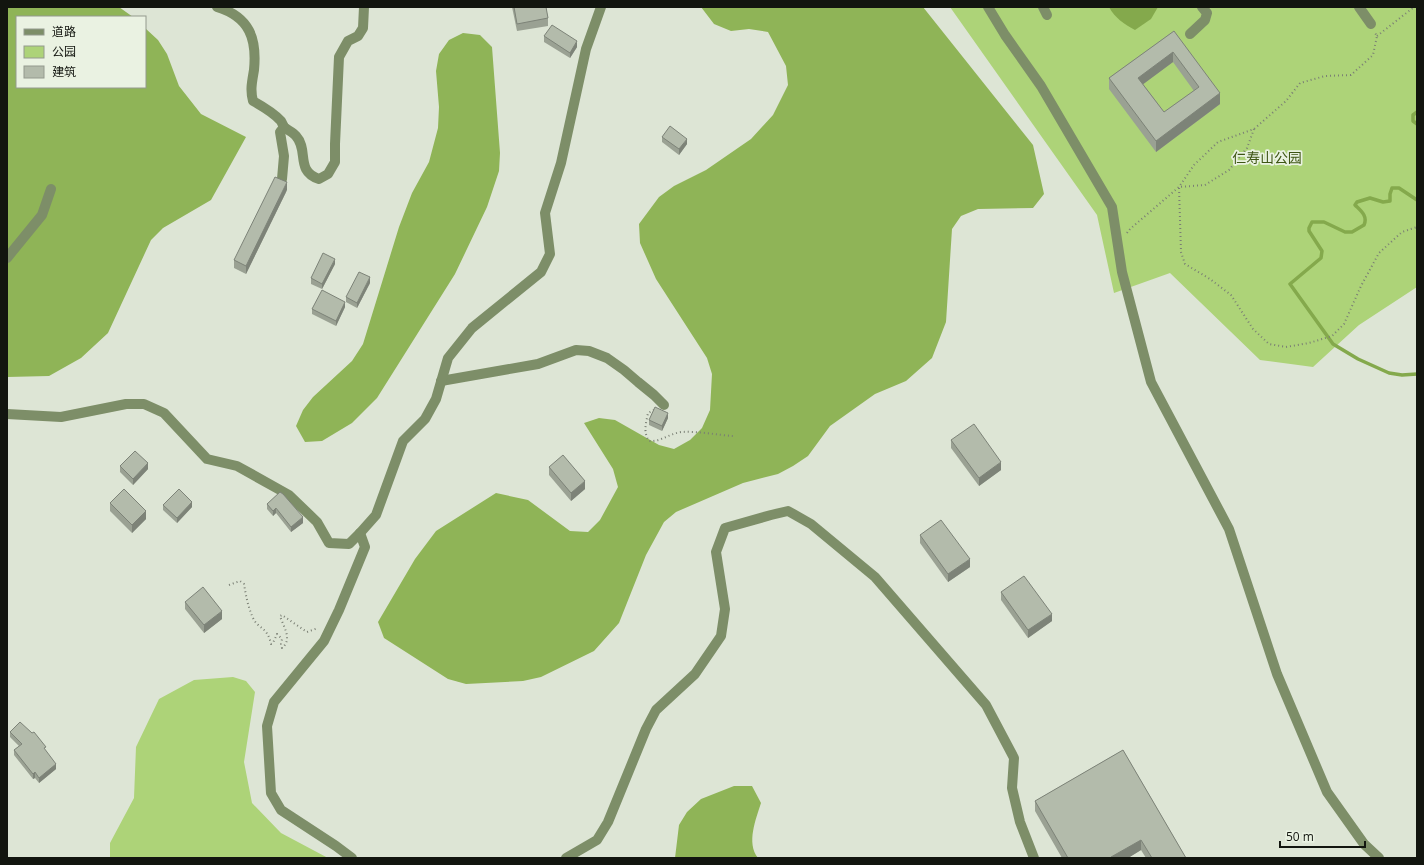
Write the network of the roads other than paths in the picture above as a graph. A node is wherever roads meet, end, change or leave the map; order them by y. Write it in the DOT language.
graph roads {
  1 [pos="217,7"];
  2 [pos="364,7"];
  3 [pos="601,7"];
  4 [pos="988,7"];
  5 [pos="1202,7"];
  6 [pos="1359,7"];
  7 [pos="1371,24"];
  8 [pos="1190,34"];
  9 [pos="284,127"];
  10 [pos="282,179"];
  11 [pos="51,189"];
  12 [pos="7,258"];
  13 [pos="441,382"];
  14 [pos="664,406"];
  15 [pos="7,414"];
  16 [pos="360,534"];
  17 [pos="352,858"];
  18 [pos="566,858"];
  19 [pos="1034,858"];
  20 [pos="1379,858"];
  1 -- 9 [label="street"];
  2 -- 9 [label="street"];
  3 -- 13 [label="street"];
  4 -- 20 [label="street"];
  5 -- 8 [label="street"];
  6 -- 7 [label="street"];
  9 -- 10 [label="street"];
  11 -- 12 [label="street"];
  13 -- 14 [label="street"];
  13 -- 16 [label="street"];
  15 -- 16 [label="street"];
  16 -- 17 [label="street"];
  18 -- 19 [label="street"];
}
